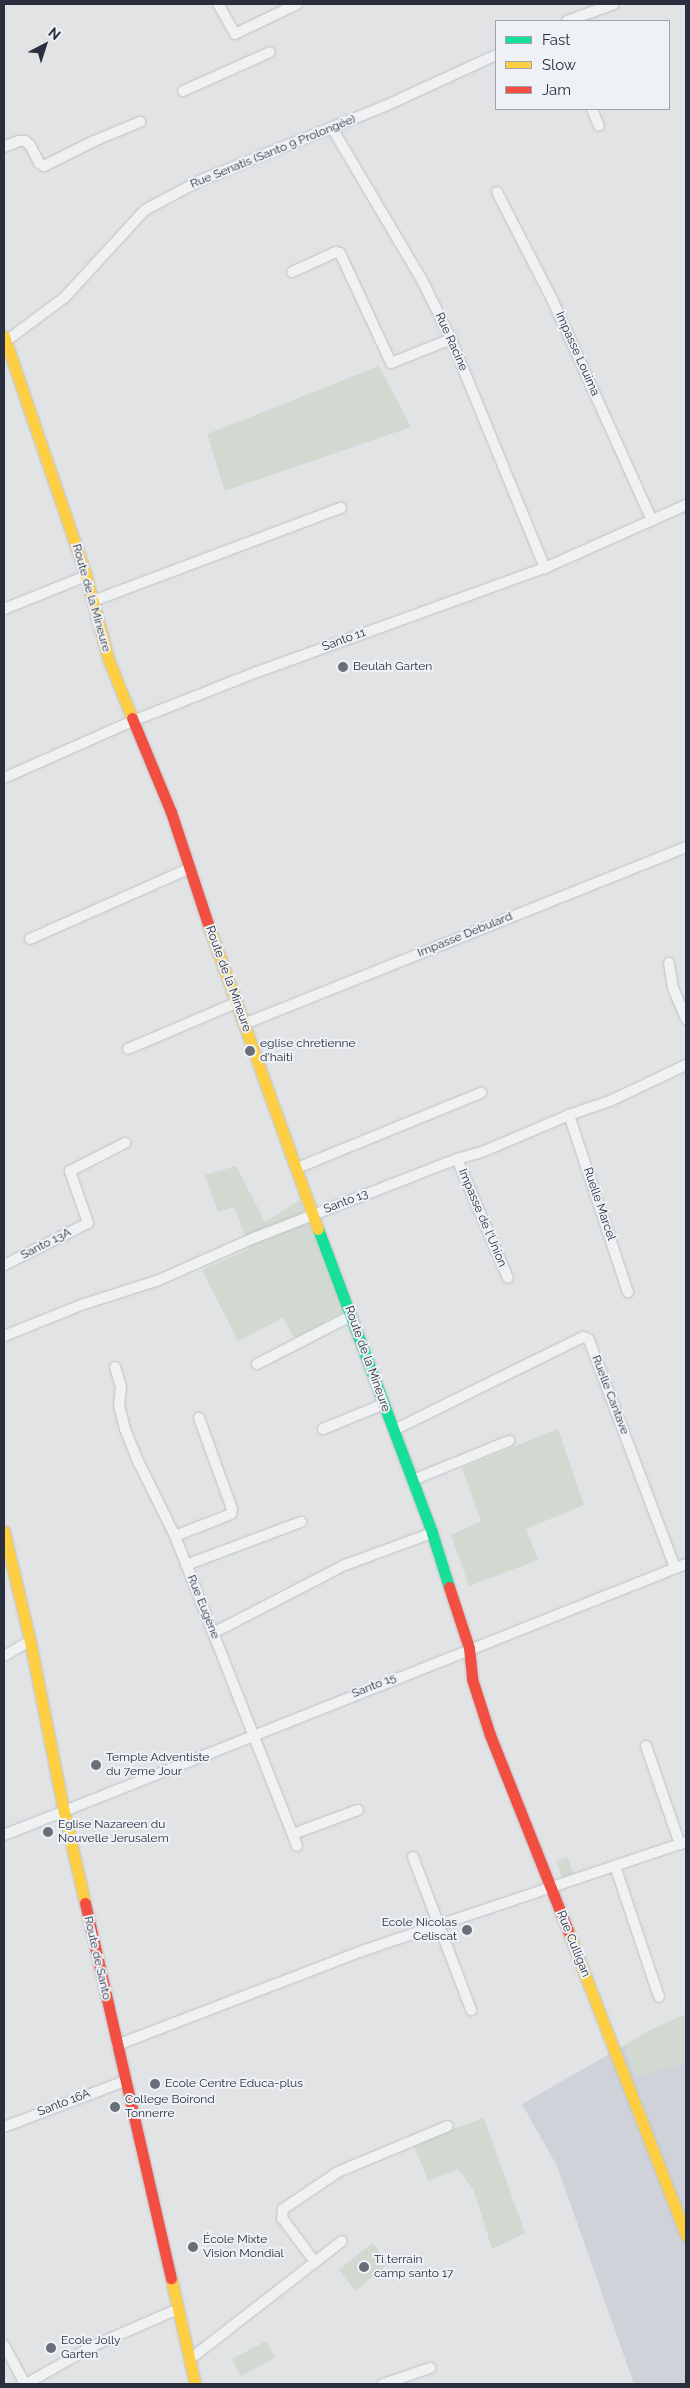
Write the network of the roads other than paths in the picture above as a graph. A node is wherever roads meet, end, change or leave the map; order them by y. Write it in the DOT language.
graph roads {
  1 [pos="218,4"];
  2 [pos="297,4"];
  3 [pos="614,4"];
  4 [pos="571,20"];
  5 [pos="270,52"];
  6 [pos="495,55"];
  7 [pos="183,91"];
  8 [pos="592,110"];
  9 [pos="140,122"];
  10 [pos="599,126"];
  11 [pos="332,128"];
  12 [pos="4,147"];
  13 [pos="497,192"];
  14 [pos="292,272"];
  15 [pos="5,339"];
  16 [pos="451,339"];
  17 [pos="686,505"];
  18 [pos="341,508"];
  19 [pos="652,520"];
  20 [pos="545,568"];
  21 [pos="86,576"];
  22 [pos="93,601"];
  23 [pos="4,609"];
  24 [pos="135,720"];
  25 [pos="4,778"];
  26 [pos="686,847"];
  27 [pos="190,868"];
  28 [pos="30,939"];
  29 [pos="669,963"];
  30 [pos="236,1003"];
  31 [pos="686,1019"];
  32 [pos="244,1024"];
  33 [pos="128,1049"];
  34 [pos="686,1065"];
  35 [pos="481,1093"];
  36 [pos="569,1115"];
  37 [pos="126,1142"];
  38 [pos="457,1160"];
  39 [pos="298,1168"];
  40 [pos="314,1214"];
  41 [pos="4,1265"];
  42 [pos="508,1278"];
  43 [pos="628,1292"];
  44 [pos="351,1316"];
  45 [pos="4,1336"];
  46 [pos="256,1364"];
  47 [pos="115,1367"];
  48 [pos="384,1404"];
  49 [pos="199,1418"];
  50 [pos="323,1428"];
  51 [pos="394,1430"];
  52 [pos="509,1441"];
  53 [pos="413,1480"];
  54 [pos="301,1522"];
  55 [pos="4,1531"];
  56 [pos="432,1533"];
  57 [pos="174,1536"];
  58 [pos="686,1564"];
  59 [pos="186,1565"];
  60 [pos="675,1568"];
  61 [pos="213,1632"];
  62 [pos="30,1641"];
  63 [pos="469,1648"];
  64 [pos="4,1656"];
  65 [pos="254,1735"];
  66 [pos="646,1746"];
  67 [pos="358,1810"];
  68 [pos="64,1812"];
  69 [pos="293,1834"];
  70 [pos="4,1835"];
  71 [pos="683,1843"];
  72 [pos="298,1846"];
  73 [pos="413,1857"];
  74 [pos="615,1866"];
  75 [pos="550,1887"];
  76 [pos="440,1925"];
  77 [pos="658,1997"];
  78 [pos="471,2010"];
  79 [pos="117,2046"];
  80 [pos="125,2081"];
  81 [pos="448,2126"];
  82 [pos="4,2128"];
  83 [pos="686,2236"];
  84 [pos="342,2241"];
  85 [pos="315,2262"];
  86 [pos="178,2308"];
  87 [pos="4,2345"];
  88 [pos="190,2359"];
  89 [pos="430,2368"];
  90 [pos="25,2384"];
  91 [pos="195,2384"];
  92 [pos="384,2384"];
  1 -- 2 [label="street"];
  3 -- 4 [label="street"];
  5 -- 7 [label="street"];
  6 -- 11 [label="street, Rue Senatis (Santo 9 Prolongée)"];
  8 -- 10 [label="street"];
  9 -- 12 [label="street"];
  11 -- 15 [label="street, Rue Senatis (Santo 9 Prolongée)"];
  11 -- 16 [label="street, Rue Racine"];
  13 -- 19 [label="street, Impasse Louima"];
  14 -- 16 [label="street"];
  15 -- 21 [label="street, Route de la Mineure"];
  16 -- 20 [label="street, Rue Racine"];
  17 -- 19 [label="street, Santo 11"];
  18 -- 22 [label="street"];
  19 -- 20 [label="street, Santo 11"];
  20 -- 24 [label="street, Santo 11"];
  21 -- 22 [label="street, Route de la Mineure"];
  21 -- 23 [label="street"];
  22 -- 24 [label="street, Route de la Mineure"];
  24 -- 25 [label="street, Santo 11"];
  24 -- 27 [label="street, Route de la Mineure"];
  26 -- 32 [label="street, Impasse Debulard"];
  27 -- 28 [label="street"];
  27 -- 30 [label="street, Route de la Mineure"];
  29 -- 31 [label="street"];
  30 -- 32 [label="street, Route de la Mineure"];
  30 -- 33 [label="street"];
  32 -- 39 [label="street, Route de la Mineure"];
  34 -- 36 [label="street, Santo 13"];
  35 -- 39 [label="street"];
  36 -- 38 [label="street, Santo 13"];
  36 -- 43 [label="street, Ruelle Marcel"];
  37 -- 41 [label="street, Santo 13A"];
  38 -- 40 [label="street, Santo 13"];
  38 -- 42 [label="street, Impasse de l'Union"];
  39 -- 40 [label="street, Route de la Mineure"];
  40 -- 44 [label="street, Route de la Mineure"];
  40 -- 45 [label="street, Santo 13"];
  44 -- 46 [label="street"];
  44 -- 48 [label="street, Route de la Mineure"];
  47 -- 57 [label="street, Rue Eugène"];
  48 -- 50 [label="street"];
  48 -- 51 [label="street, Route de la Mineure"];
  49 -- 57 [label="street"];
  51 -- 53 [label="street, Route de la Mineure"];
  51 -- 60 [label="street, Ruelle Cantave"];
  52 -- 53 [label="street"];
  53 -- 56 [label="street, Route de la Mineure"];
  54 -- 59 [label="street"];
  55 -- 62 [label="street, Route de Santo"];
  56 -- 61 [label="street"];
  56 -- 63 [label="street, Route de la Mineure"];
  57 -- 59 [label="street, Rue Eugène"];
  58 -- 60 [label="street, Santo 15"];
  59 -- 61 [label="street, Rue Eugène"];
  60 -- 63 [label="street, Santo 15"];
  61 -- 65 [label="street, Rue Eugène"];
  62 -- 64 [label="street"];
  62 -- 68 [label="street, Route de Santo"];
  63 -- 65 [label="street, Santo 15"];
  63 -- 75 [label="street, Rue Culligan"];
  65 -- 68 [label="street, Santo 15"];
  65 -- 69 [label="street, Rue Eugène"];
  66 -- 71 [label="street"];
  67 -- 69 [label="street"];
  68 -- 70 [label="street, Santo 15"];
  68 -- 79 [label="street, Route de Santo"];
  69 -- 72 [label="street, Rue Eugène"];
  71 -- 74 [label="street"];
  73 -- 76 [label="street"];
  74 -- 75 [label="street"];
  74 -- 77 [label="street"];
  75 -- 76 [label="street"];
  75 -- 83 [label="street, Rue Culligan"];
  76 -- 78 [label="street"];
  76 -- 79 [label="street"];
  79 -- 80 [label="street, Route de Santo"];
  80 -- 82 [label="street, Santo 16A"];
  80 -- 86 [label="street, Route de Santo"];
  81 -- 85 [label="street"];
  84 -- 85 [label="street"];
  85 -- 88 [label="street"];
  86 -- 88 [label="street, Route de Santo"];
  86 -- 90 [label="street"];
  87 -- 90 [label="street"];
  88 -- 91 [label="street, Route de Santo"];
  89 -- 92 [label="street"];
}
